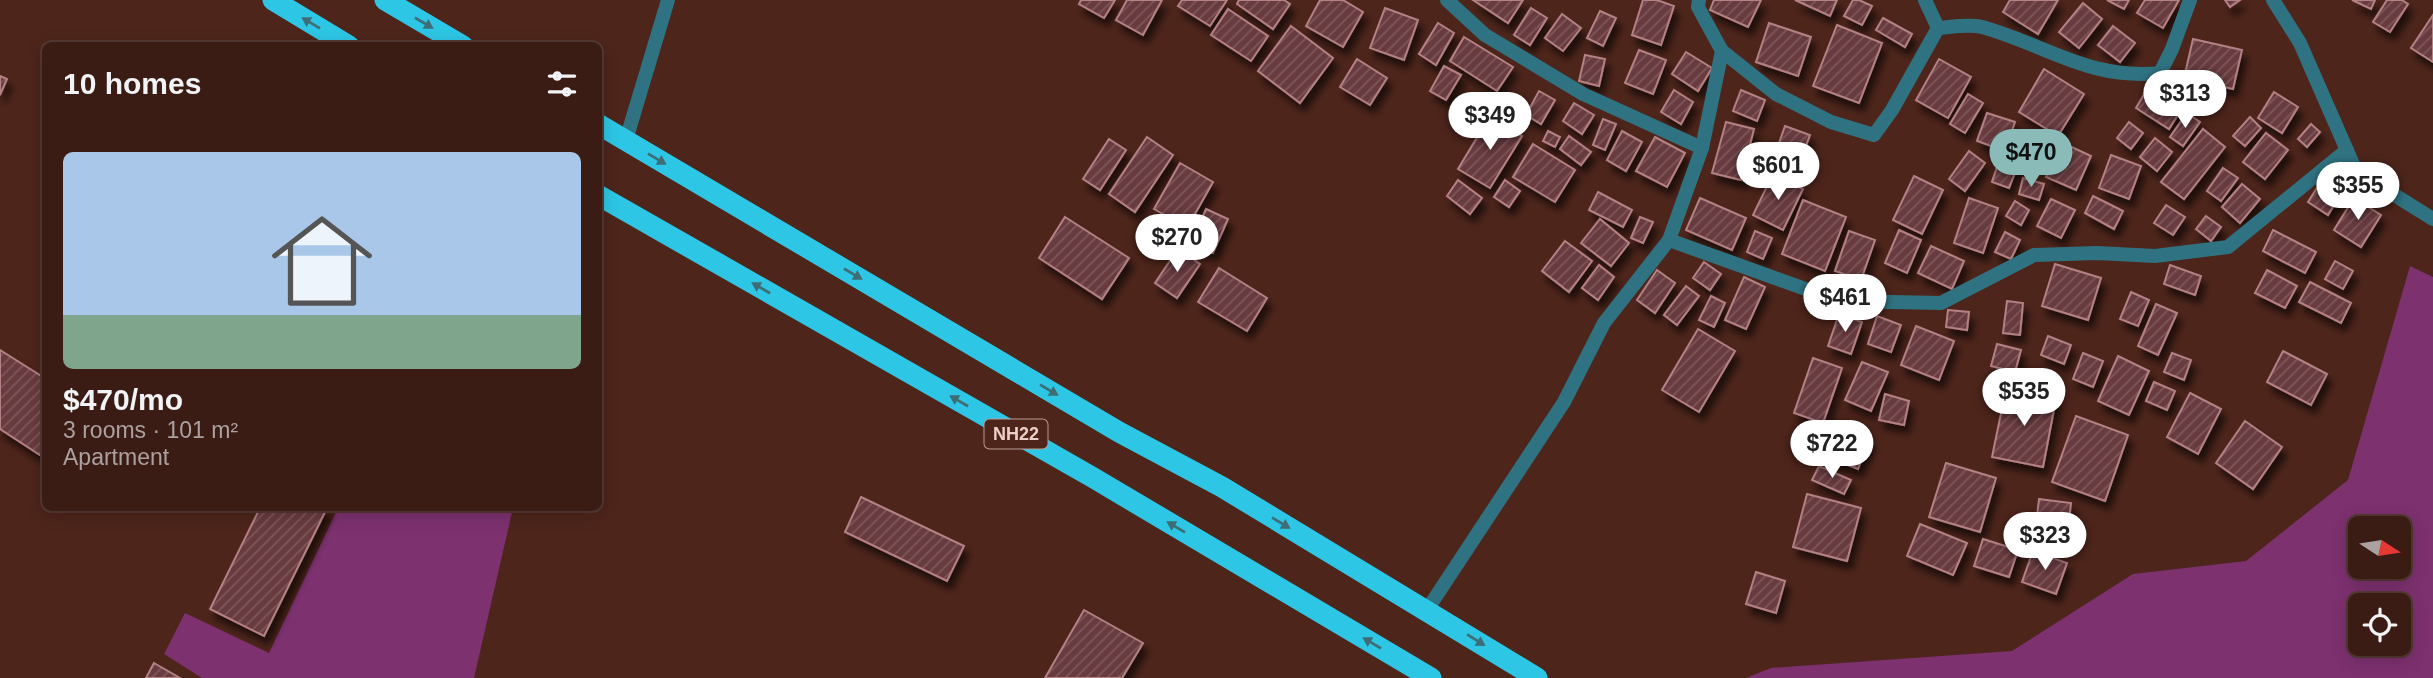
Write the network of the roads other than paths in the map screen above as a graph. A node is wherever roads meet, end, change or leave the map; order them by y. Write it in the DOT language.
graph roads {
  1 [pos="273,0"];
  2 [pos="385,0"];
  3 [pos="668,0"];
  4 [pos="1447,0"];
  5 [pos="1699,0"];
  6 [pos="1926,0"];
  7 [pos="2190,0"];
  8 [pos="2273,0"];
  9 [pos="1938,28"];
  10 [pos="342,42"];
  11 [pos="456,42"];
  12 [pos="1722,51"];
  13 [pos="602,126"];
  14 [pos="626,140"];
  15 [pos="1702,148"];
  16 [pos="2347,150"];
  17 [pos="602,197"];
  18 [pos="2433,219"];
  19 [pos="1669,240"];
  20 [pos="1427,610"];
  21 [pos="1431,678"];
  22 [pos="1537,678"];
  10 -- 1 [label="highway, one-way"];
  2 -- 11 [label="highway, one-way"];
  3 -- 14 [label="street"];
  4 -- 15 [label="street"];
  5 -- 12 [label="street"];
  6 -- 9 [label="street"];
  7 -- 9 [label="street"];
  8 -- 16 [label="street"];
  9 -- 12 [label="street"];
  12 -- 15 [label="street"];
  13 -- 14 [label="highway, NH22"];
  14 -- 20 [label="highway, NH22, one-way"];
  15 -- 19 [label="street"];
  16 -- 18 [label="street"];
  16 -- 19 [label="street"];
  21 -- 17 [label="highway, NH22, one-way"];
  19 -- 20 [label="street"];
  20 -- 22 [label="highway, NH22, one-way"];
}
